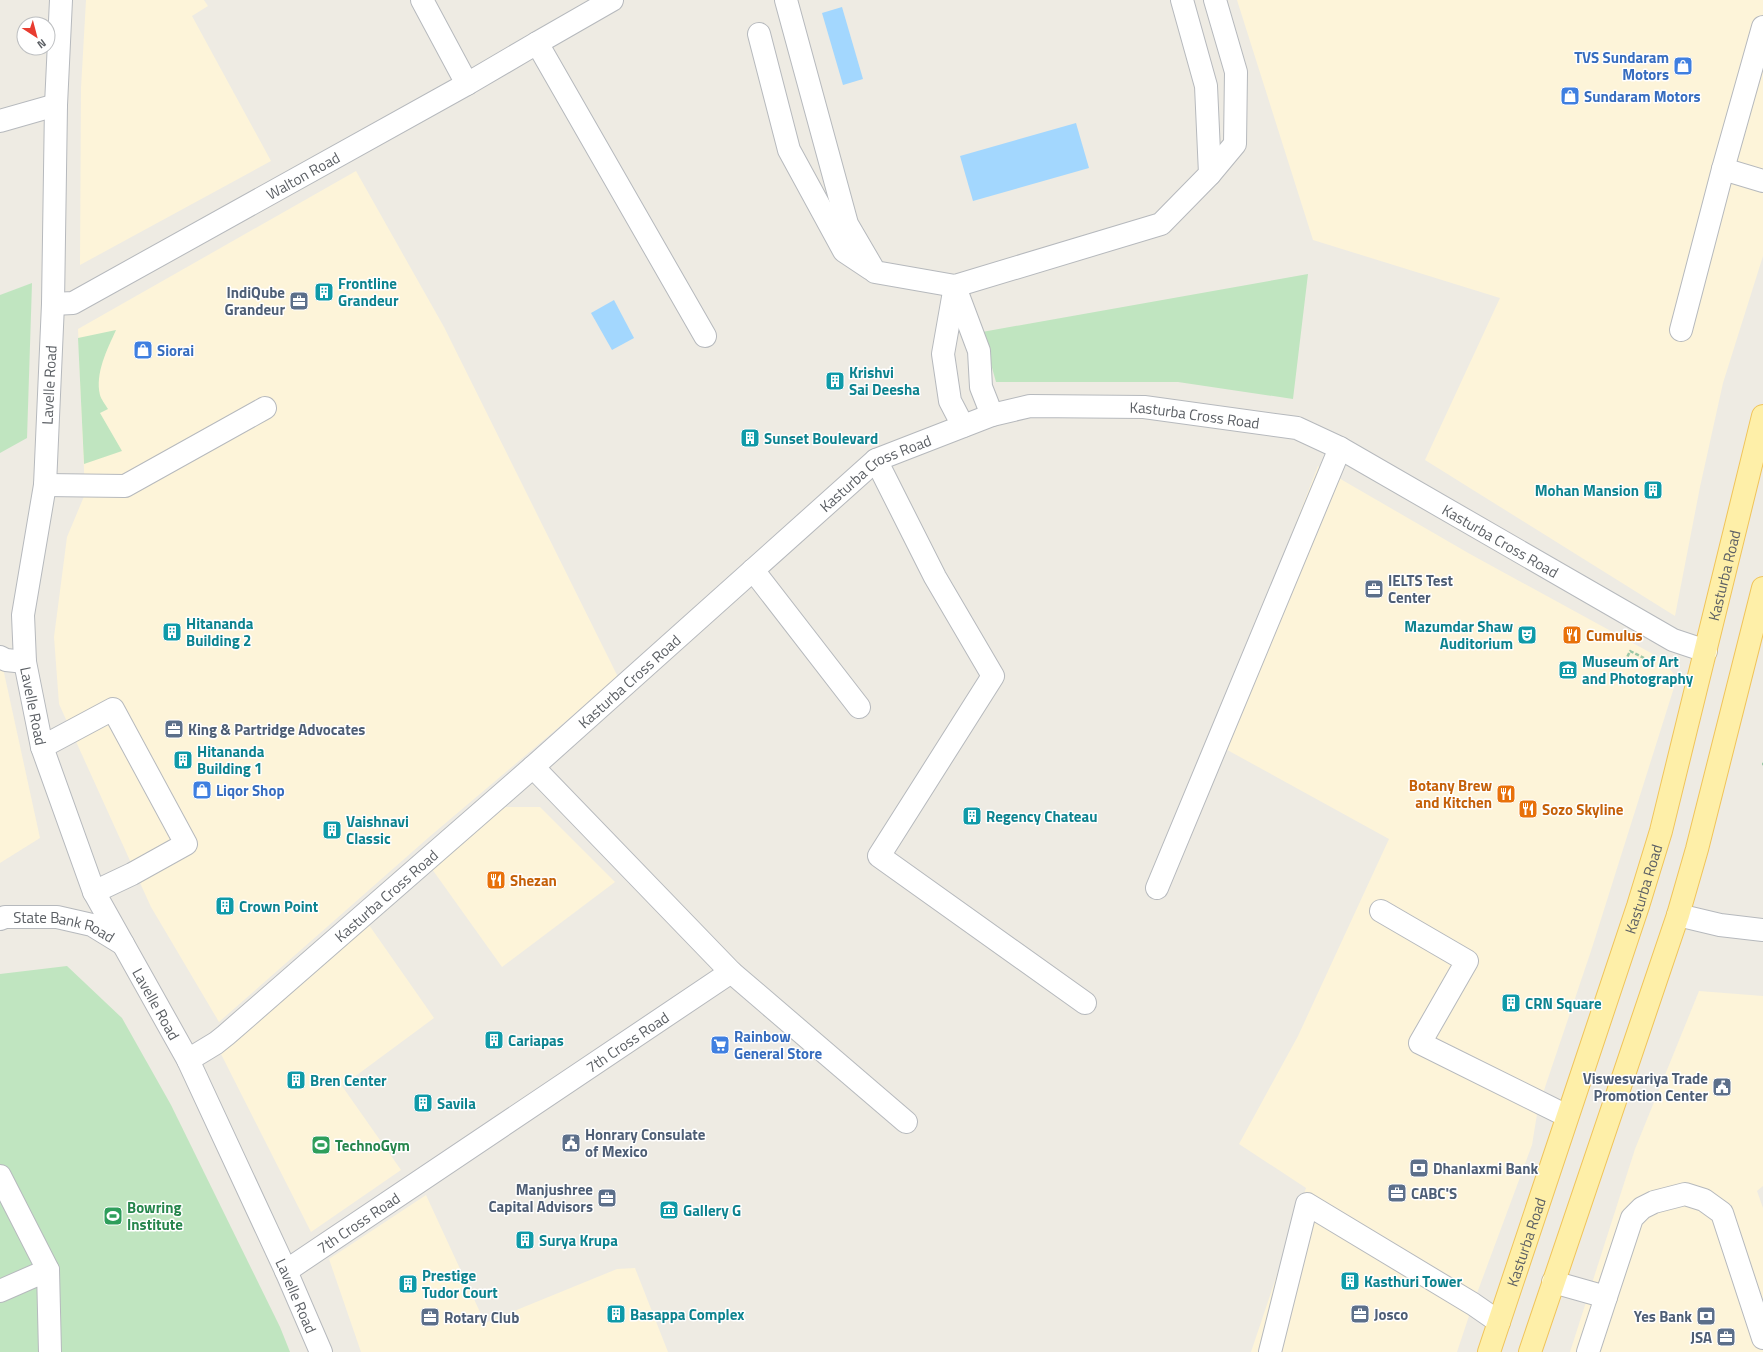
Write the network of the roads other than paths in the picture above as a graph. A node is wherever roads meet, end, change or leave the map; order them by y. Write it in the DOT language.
graph roads {
  1 [pos="61,0"];
  2 [pos="422,0"];
  3 [pos="612,0"];
  4 [pos="786,0"];
  5 [pos="1182,0"];
  6 [pos="1216,0"];
  7 [pos="1763,27"];
  8 [pos="759,34"];
  9 [pos="537,43"];
  10 [pos="1759,59"];
  11 [pos="467,84"];
  12 [pos="56,105"];
  13 [pos="0,121"];
  14 [pos="1723,169"];
  15 [pos="1210,174"];
  16 [pos="1763,180"];
  17 [pos="875,272"];
  18 [pos="955,286"];
  19 [pos="53,304"];
  20 [pos="1681,330"];
  21 [pos="705,336"];
  22 [pos="265,408"];
  23 [pos="992,415"];
  24 [pos="1763,416"];
  25 [pos="962,426"];
  26 [pos="1340,448"];
  27 [pos="876,460"];
  28 [pos="45,485"];
  29 [pos="753,570"];
  30 [pos="1762,592"];
  31 [pos="1706,651"];
  32 [pos="0,657"];
  33 [pos="25,662"];
  34 [pos="859,706"];
  35 [pos="42,747"];
  36 [pos="532,767"];
  37 [pos="1157,888"];
  38 [pos="94,892"];
  39 [pos="1381,911"];
  40 [pos="1678,915"];
  41 [pos="0,919"];
  42 [pos="1763,930"];
  43 [pos="125,946"];
  44 [pos="730,972"];
  45 [pos="1085,1003"];
  46 [pos="188,1060"];
  47 [pos="1567,1116"];
  48 [pos="906,1122"];
  49 [pos="0,1176"];
  50 [pos="48,1270"];
  51 [pos="286,1271"];
  52 [pos="1553,1282"];
  53 [pos="0,1291"];
  54 [pos="1606,1297"];
  55 [pos="1499,1322"];
  56 [pos="1763,1338"];
  57 [pos="50,1352"];
  58 [pos="321,1352"];
  59 [pos="1270,1352"];
  60 [pos="1489,1352"];
  61 [pos="1530,1352"];
  62 [pos="1588,1352"];
  1 -- 12 [label="street, Lavelle Road"];
  2 -- 11 [label="street"];
  3 -- 9 [label="street, Walton Road"];
  4 -- 17 [label="street"];
  5 -- 15 [label="street"];
  6 -- 15 [label="street"];
  7 -- 10 [label="street"];
  8 -- 17 [label="street"];
  9 -- 11 [label="street, Walton Road"];
  9 -- 21 [label="street"];
  10 -- 14 [label="street"];
  11 -- 19 [label="street, Walton Road"];
  12 -- 13 [label="street"];
  12 -- 19 [label="street, Lavelle Road"];
  14 -- 16 [label="street"];
  14 -- 20 [label="street"];
  15 -- 18 [label="street"];
  17 -- 18 [label="street"];
  18 -- 23 [label="street"];
  18 -- 25 [label="street"];
  19 -- 28 [label="street, Lavelle Road"];
  22 -- 28 [label="street"];
  23 -- 25 [label="street, Kasturba Cross Road"];
  23 -- 26 [label="street, Kasturba Cross Road"];
  24 -- 31 [label="main road, Kasturba Road"];
  25 -- 27 [label="street, Kasturba Cross Road"];
  26 -- 31 [label="street, Kasturba Cross Road"];
  26 -- 37 [label="street"];
  27 -- 29 [label="street, Kasturba Cross Road"];
  27 -- 45 [label="street"];
  28 -- 33 [label="street, Lavelle Road"];
  29 -- 34 [label="street"];
  29 -- 36 [label="street, Kasturba Cross Road"];
  30 -- 40 [label="main road"];
  31 -- 47 [label="main road, Kasturba Road"];
  32 -- 33 [label="street"];
  33 -- 35 [label="street, Lavelle Road"];
  35 -- 38 [label="street, Lavelle Road"];
  35 -- 38 [label="street"];
  36 -- 44 [label="street"];
  36 -- 46 [label="street, Kasturba Cross Road"];
  38 -- 43 [label="street, Lavelle Road"];
  39 -- 47 [label="street"];
  40 -- 42 [label="street"];
  40 -- 52 [label="main road"];
  41 -- 43 [label="street, State Bank Road"];
  43 -- 46 [label="street, Lavelle Road"];
  44 -- 48 [label="street"];
  44 -- 51 [label="street, 7th Cross Road"];
  46 -- 51 [label="street, Lavelle Road"];
  47 -- 55 [label="main road, Kasturba Road"];
  49 -- 50 [label="street"];
  50 -- 53 [label="street"];
  50 -- 57 [label="street"];
  51 -- 58 [label="street, Lavelle Road"];
  52 -- 54 [label="street"];
  52 -- 61 [label="main road"];
  54 -- 56 [label="street"];
  54 -- 62 [label="street"];
  55 -- 59 [label="street"];
  55 -- 60 [label="main road, Kasturba Road"];
}
